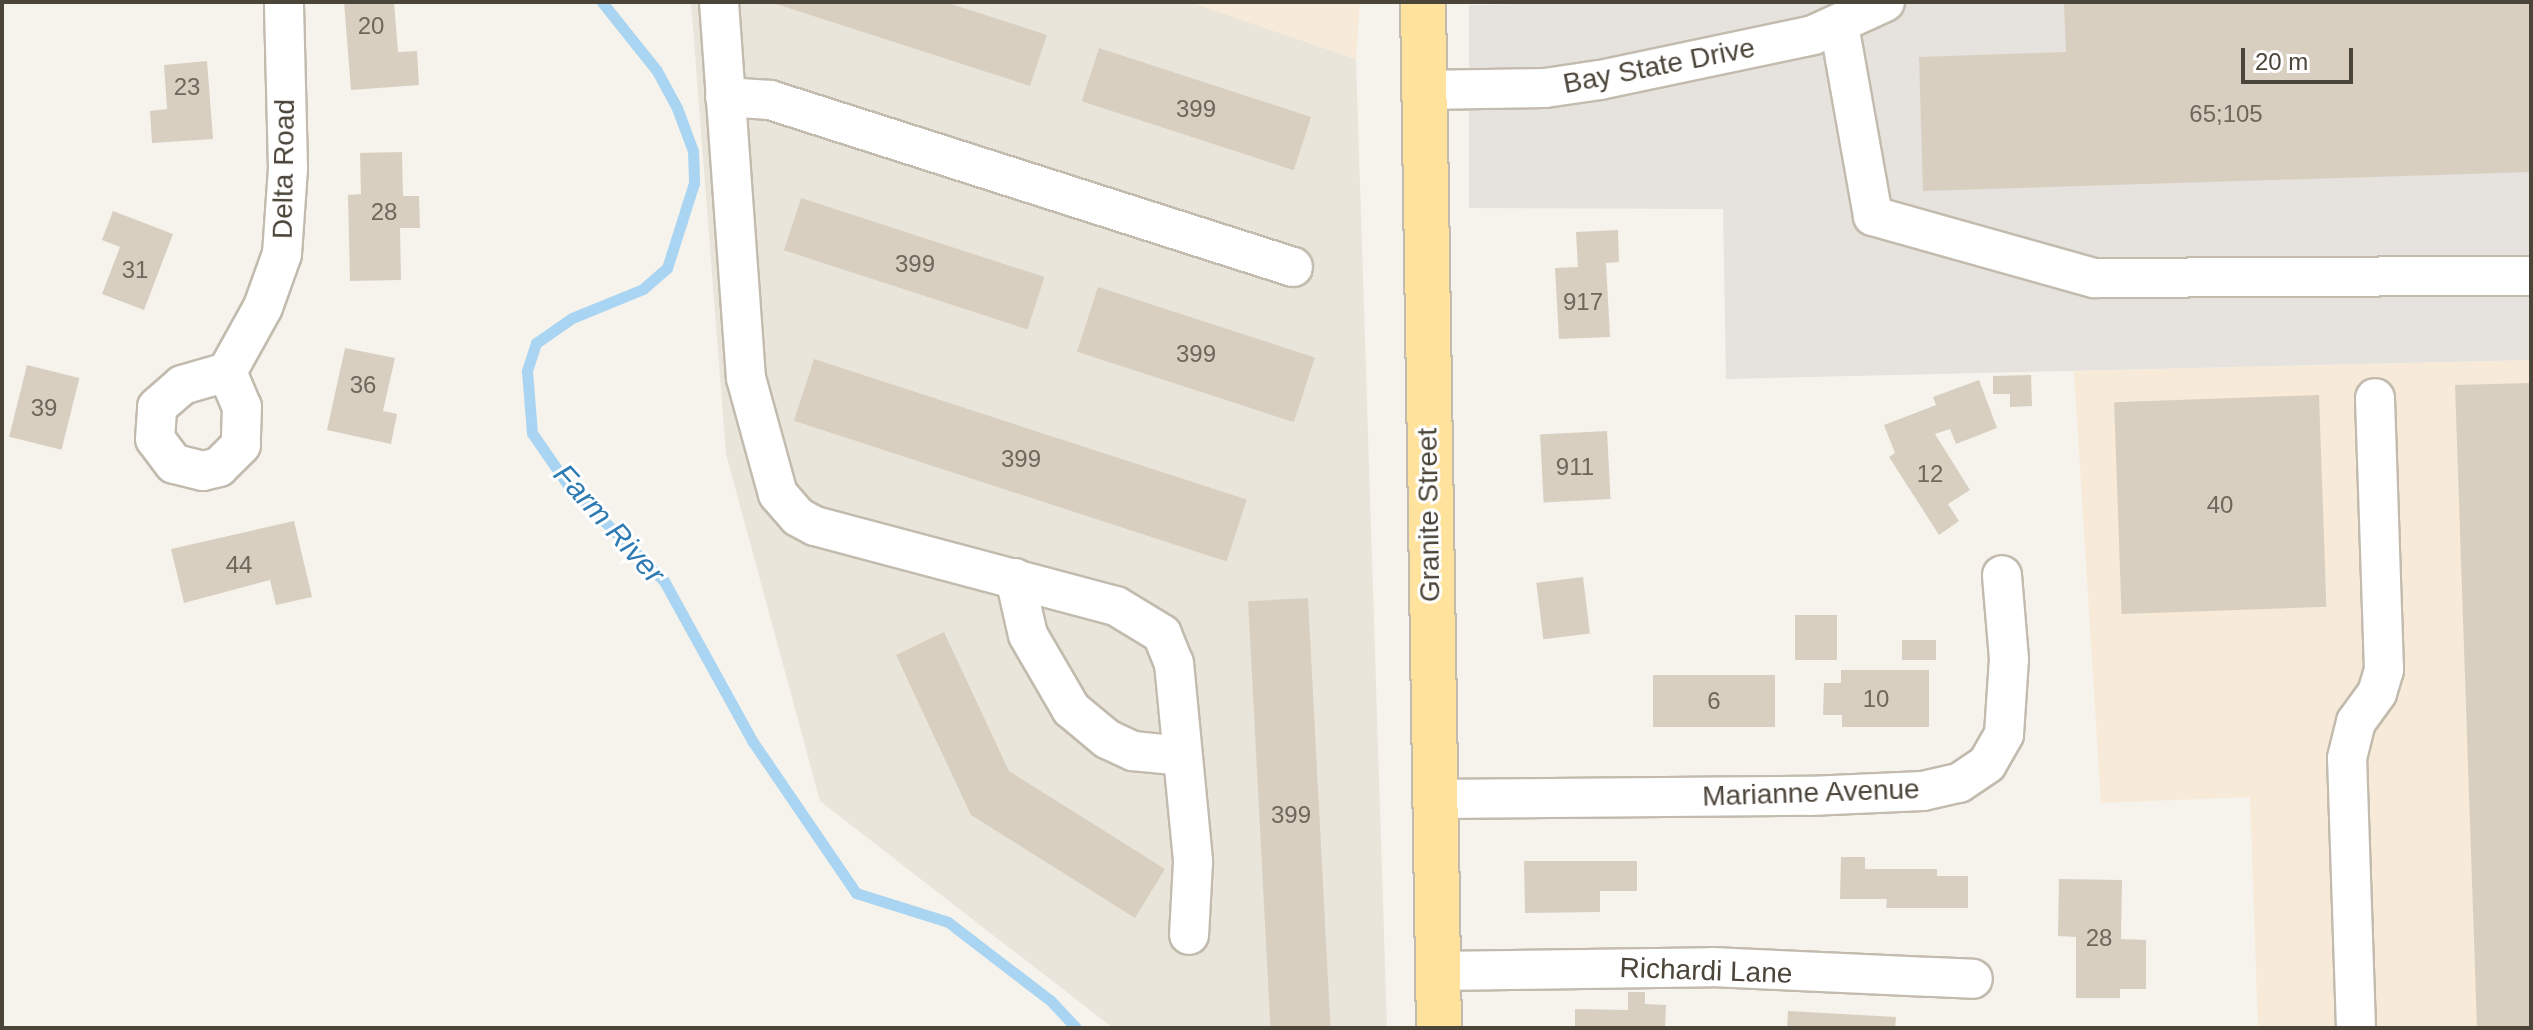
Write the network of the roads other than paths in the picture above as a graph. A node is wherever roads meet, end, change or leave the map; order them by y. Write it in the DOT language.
graph roads {
  1 [pos="284,2"];
  2 [pos="719,2"];
  3 [pos="1423,2"];
  4 [pos="1885,2"];
  5 [pos="1839,25"];
  6 [pos="1424,90"];
  7 [pos="725,97"];
  8 [pos="1293,267"];
  9 [pos="2531,276"];
  10 [pos="227,372"];
  11 [pos="2375,398"];
  12 [pos="2002,575"];
  13 [pos="1015,578"];
  14 [pos="1182,756"];
  15 [pos="1435,799"];
  16 [pos="1189,935"];
  17 [pos="1438,971"];
  18 [pos="1973,979"];
  19 [pos="1439,1028"];
  20 [pos="2356,1028"];
  1 -- 10 [label="street, Delta Road"];
  2 -- 7 [label="street"];
  3 -- 6 [label="main road, Granite Street"];
  4 -- 5 [label="street, Bay State Drive"];
  5 -- 6 [label="street, Bay State Drive"];
  5 -- 9 [label="street"];
  6 -- 15 [label="main road, Granite Street"];
  7 -- 8 [label="street"];
  7 -- 13 [label="street"];
  11 -- 20 [label="street"];
  12 -- 15 [label="street, Marianne Avenue"];
  13 -- 14 [label="street"];
  13 -- 14 [label="street"];
  14 -- 16 [label="street"];
  15 -- 17 [label="main road, Granite Street"];
  17 -- 18 [label="street, Richardi Lane"];
  17 -- 19 [label="main road, Granite Street"];
}
